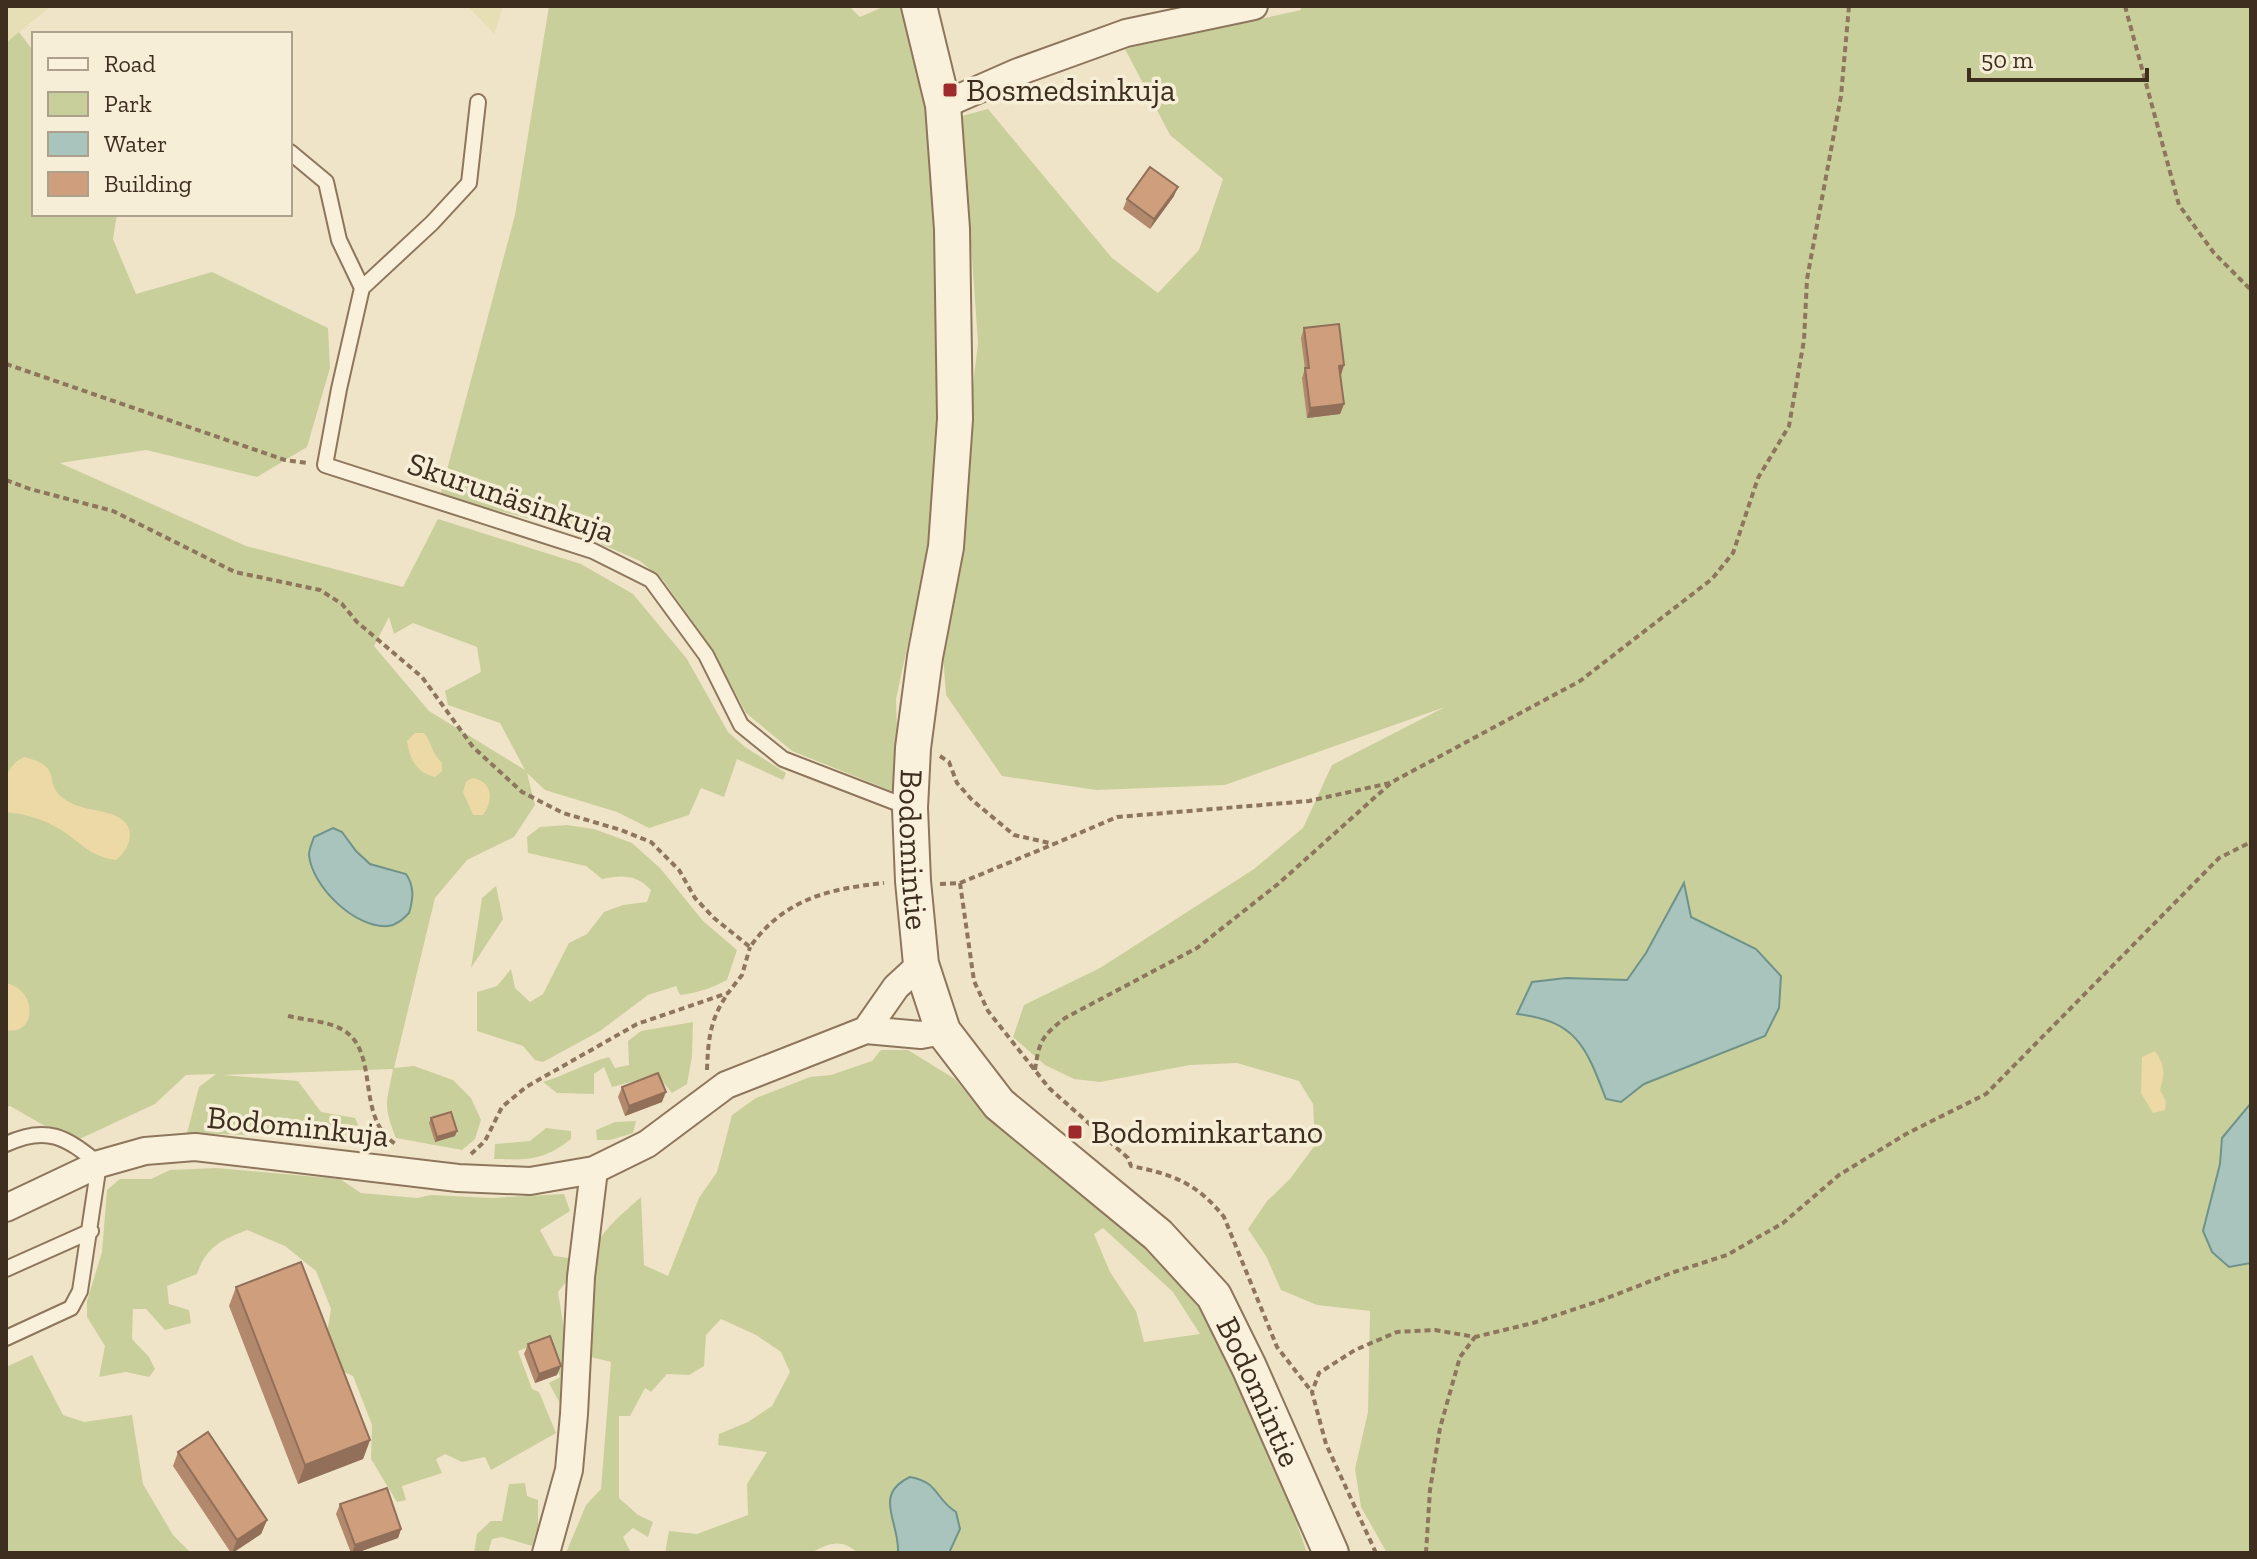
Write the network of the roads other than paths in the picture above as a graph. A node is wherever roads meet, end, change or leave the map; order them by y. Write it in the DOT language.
graph roads {
  1 [pos="919,6"];
  2 [pos="1254,6"];
  3 [pos="478,102"];
  4 [pos="943,105"];
  5 [pos="292,154"];
  6 [pos="362,288"];
  7 [pos="910,808"];
  8 [pos="921,964"];
  9 [pos="866,1030"];
  10 [pos="943,1031"];
  11 [pos="6,1144"];
  12 [pos="99,1164"];
  13 [pos="594,1170"];
  14 [pos="6,1208"];
  15 [pos="91,1231"];
  16 [pos="6,1269"];
  17 [pos="6,1338"];
  18 [pos="546,1553"];
  19 [pos="1331,1553"];
  1 -- 4 [label="street, Bodomintie"];
  2 -- 4 [label="street"];
  3 -- 6 [label="lane"];
  4 -- 7 [label="street, Bodomintie"];
  5 -- 6 [label="lane"];
  6 -- 7 [label="lane, Skurunäsinkuja"];
  7 -- 8 [label="street, Bodomintie"];
  8 -- 9 [label="street"];
  8 -- 10 [label="street, Bodomintie"];
  9 -- 10 [label="street, Bodominkuja"];
  9 -- 13 [label="street, Bodominkuja"];
  10 -- 19 [label="street, Bodomintie"];
  11 -- 12 [label="lane"];
  12 -- 13 [label="street, Bodominkuja"];
  12 -- 14 [label="street, Bodominkuja"];
  12 -- 15 [label="lane"];
  13 -- 18 [label="street"];
  15 -- 16 [label="lane"];
  15 -- 17 [label="lane"];
}
